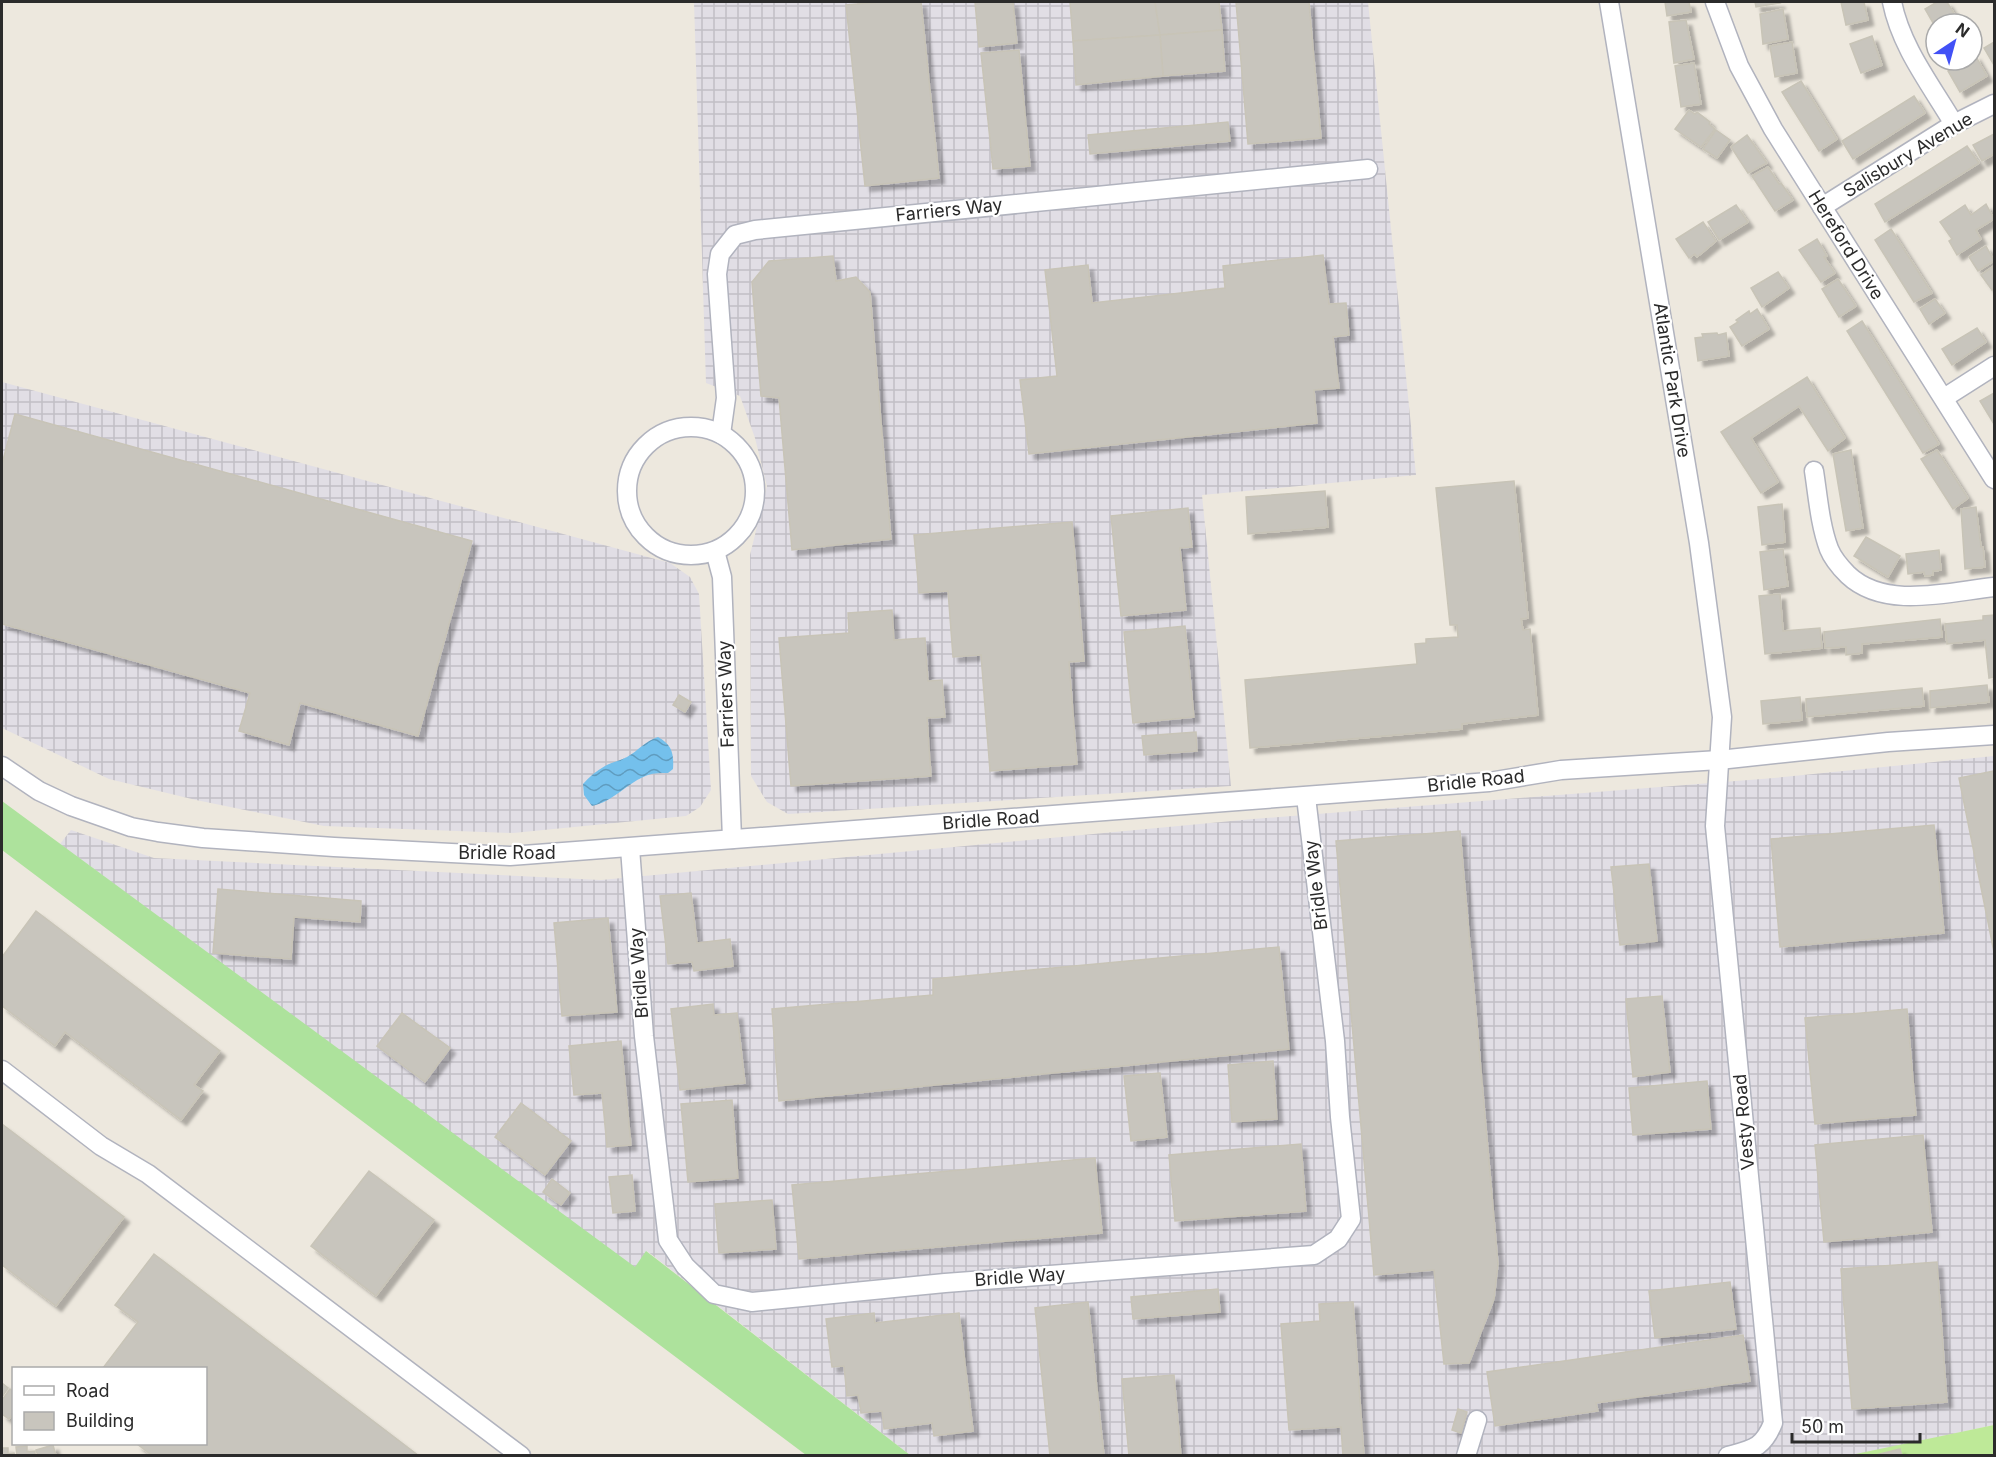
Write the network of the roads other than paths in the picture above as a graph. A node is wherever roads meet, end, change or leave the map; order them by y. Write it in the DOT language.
graph roads {
  1 [pos="1609,2"];
  2 [pos="1715,2"];
  3 [pos="1892,2"];
  4 [pos="1995,104"];
  5 [pos="1954,124"];
  6 [pos="1368,169"];
  7 [pos="1822,207"];
  8 [pos="1995,366"];
  9 [pos="1944,398"];
  10 [pos="721,434"];
  11 [pos="1814,471"];
  12 [pos="1995,479"];
  13 [pos="715,551"];
  14 [pos="1995,587"];
  15 [pos="1995,735"];
  16 [pos="1719,760"];
  17 [pos="2,766"];
  18 [pos="1306,797"];
  19 [pos="732,839"];
  20 [pos="630,849"];
  21 [pos="2,1070"];
  22 [pos="1477,1420"];
  23 [pos="520,1455"];
  24 [pos="1466,1455"];
  25 [pos="1728,1455"];
  1 -- 16 [label="street, Atlantic Park Drive"];
  2 -- 7 [label="street, Hereford Drive"];
  3 -- 5 [label="street"];
  4 -- 5 [label="street, Salisbury Avenue"];
  5 -- 7 [label="street, Salisbury Avenue"];
  6 -- 10 [label="street, Farriers Way"];
  7 -- 9 [label="street, Hereford Drive"];
  8 -- 9 [label="street"];
  9 -- 12 [label="street, Hereford Drive"];
  10 -- 13 [label="street"];
  10 -- 13 [label="street"];
  11 -- 14 [label="street"];
  13 -- 19 [label="street, Farriers Way"];
  15 -- 16 [label="street, Bridle Road"];
  16 -- 18 [label="street, Bridle Road"];
  16 -- 25 [label="street, Vesty Road"];
  17 -- 20 [label="street, Bridle Road"];
  18 -- 19 [label="street, Bridle Road"];
  18 -- 20 [label="street, Bridle Way"];
  19 -- 20 [label="street, Bridle Road"];
  21 -- 23 [label="street"];
  22 -- 24 [label="street"];
}
